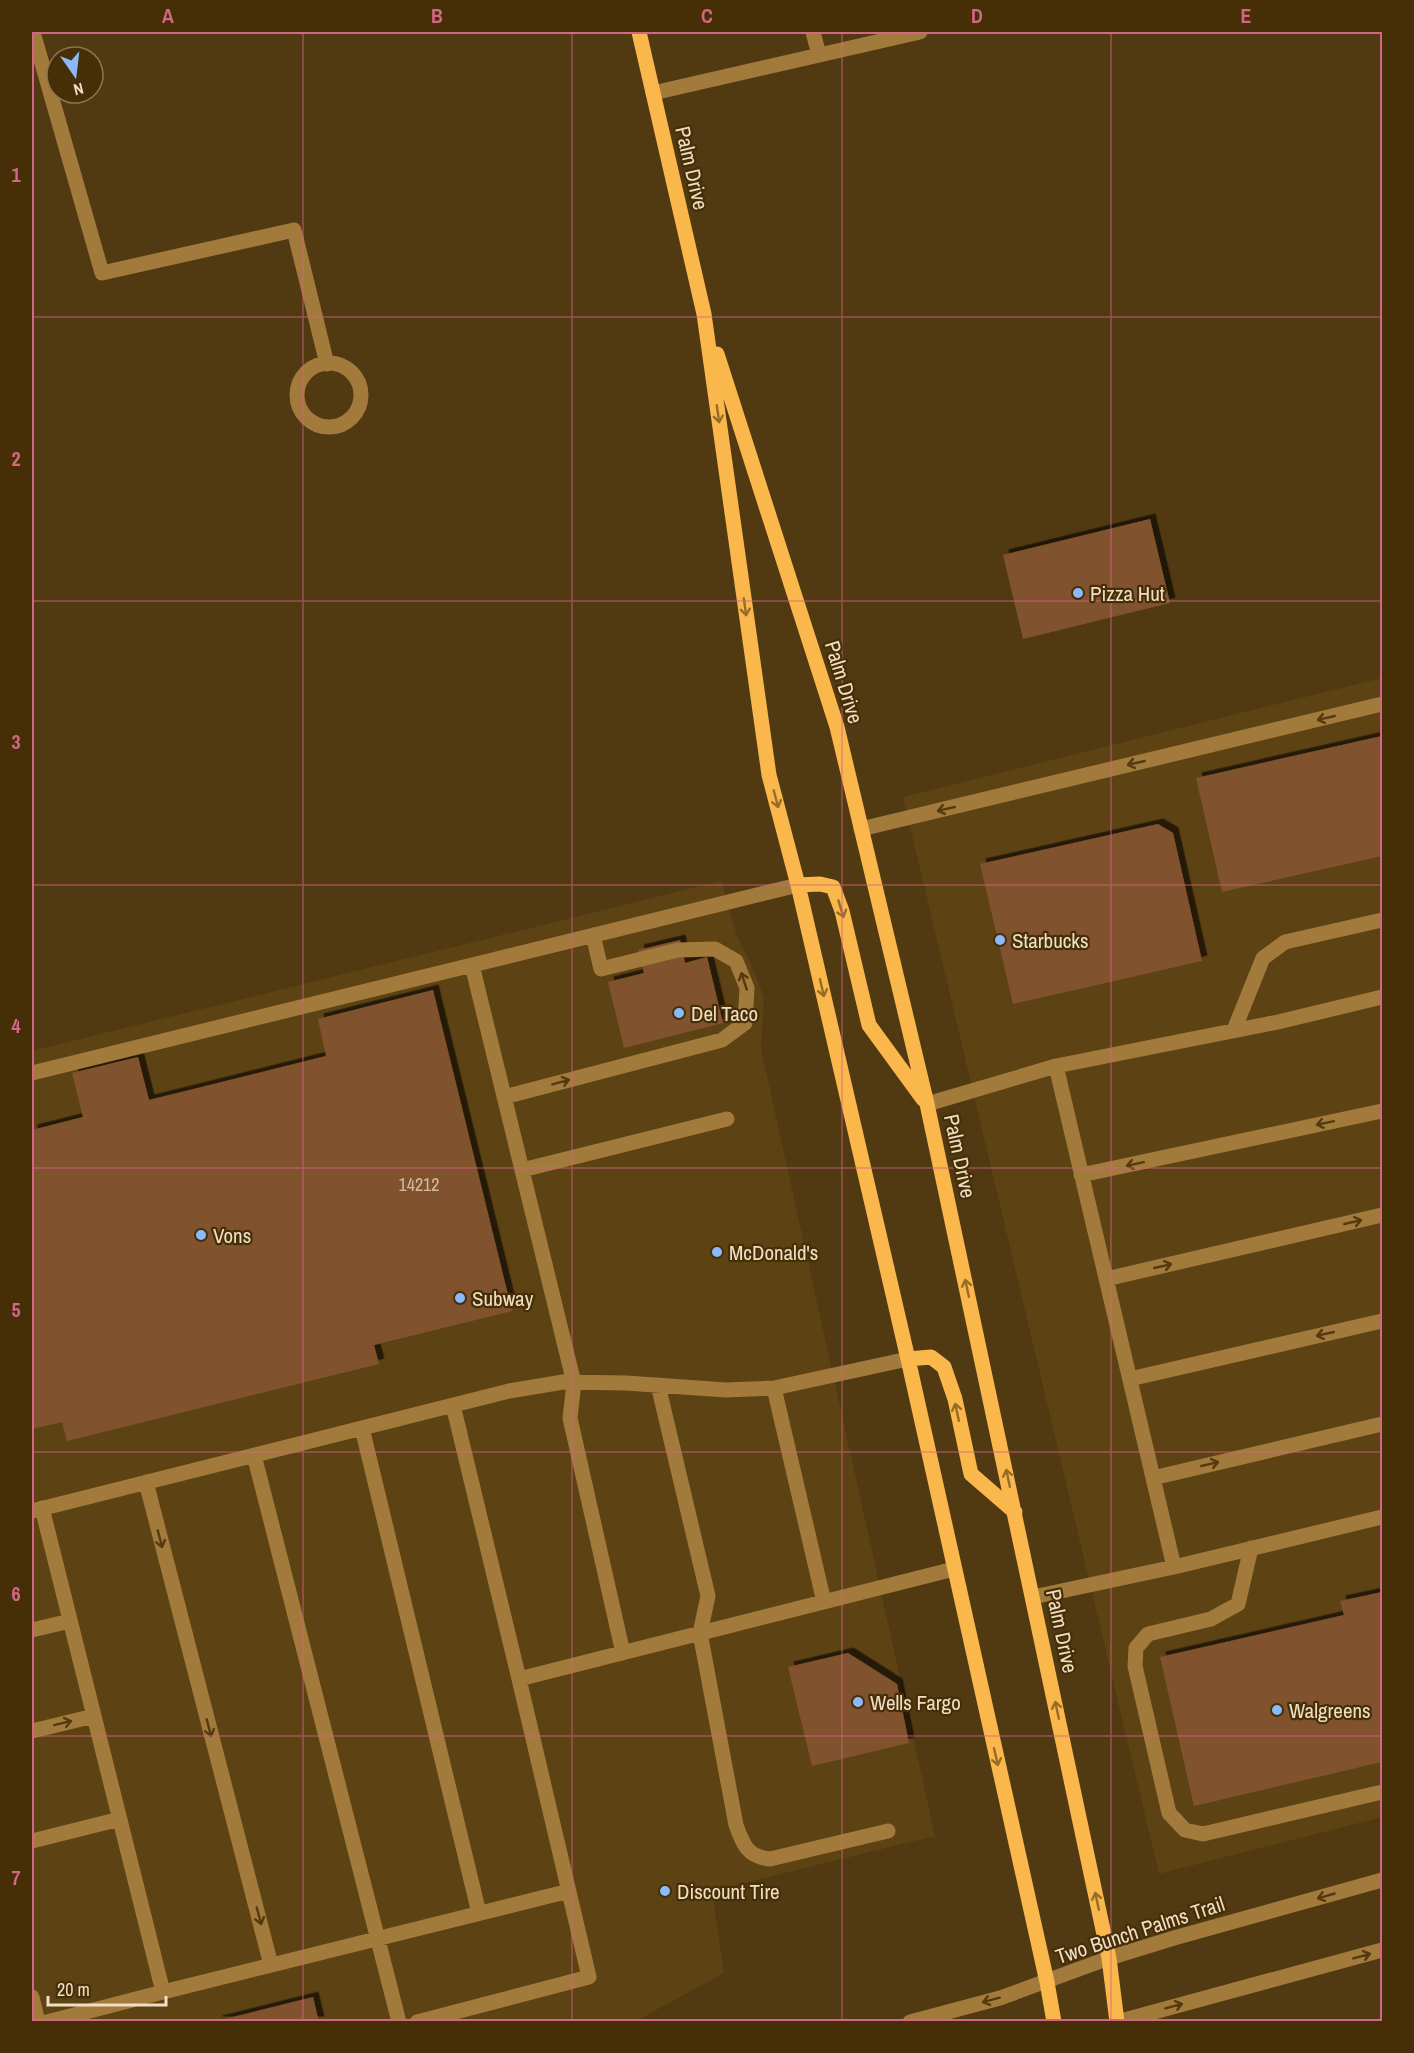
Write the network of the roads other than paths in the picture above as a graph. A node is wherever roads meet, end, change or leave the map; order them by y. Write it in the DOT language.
graph roads {
  1 [pos="33,32"];
  2 [pos="639,32"];
  3 [pos="813,32"];
  4 [pos="921,32"];
  5 [pos="819,55"];
  6 [pos="653,93"];
  7 [pos="704,314"];
  8 [pos="327,364"];
  9 [pos="1383,704"];
  10 [pos="861,829"];
  11 [pos="798,885"];
  12 [pos="1383,920"];
  13 [pos="592,935"];
  14 [pos="472,965"];
  15 [pos="1383,997"];
  16 [pos="1234,1030"];
  17 [pos="1056,1066"];
  18 [pos="32,1074"];
  19 [pos="504,1097"];
  20 [pos="927,1104"];
  21 [pos="1383,1111"];
  22 [pos="727,1119"];
  23 [pos="522,1170"];
  24 [pos="1081,1175"];
  25 [pos="1383,1215"];
  26 [pos="1106,1279"];
  27 [pos="1383,1321"];
  28 [pos="908,1359"];
  29 [pos="1130,1379"];
  30 [pos="574,1383"];
  31 [pos="658,1385"];
  32 [pos="774,1388"];
  33 [pos="453,1405"];
  34 [pos="1383,1425"];
  35 [pos="362,1428"];
  36 [pos="254,1455"];
  37 [pos="1153,1478"];
  38 [pos="146,1482"];
  39 [pos="37,1510"];
  40 [pos="1015,1512"];
  41 [pos="1383,1517"];
  42 [pos="1251,1548"];
  43 [pos="1174,1567"];
  44 [pos="954,1569"];
  45 [pos="1033,1597"];
  46 [pos="824,1602"];
  47 [pos="70,1621"];
  48 [pos="32,1630"];
  49 [pos="700,1633"];
  50 [pos="623,1653"];
  51 [pos="519,1679"];
  52 [pos="94,1716"];
  53 [pos="32,1731"];
  54 [pos="1383,1792"];
  55 [pos="120,1819"];
  56 [pos="888,1832"];
  57 [pos="32,1841"];
  58 [pos="1383,1880"];
  59 [pos="569,1891"];
  60 [pos="479,1913"];
  61 [pos="378,1938"];
  62 [pos="1383,1950"];
  63 [pos="1109,1958"];
  64 [pos="271,1965"];
  65 [pos="1047,1982"];
  66 [pos="163,1992"];
  67 [pos="32,1997"];
  68 [pos="38,2022"];
  69 [pos="47,2022"];
  70 [pos="399,2022"];
  71 [pos="417,2022"];
  72 [pos="910,2022"];
  73 [pos="1054,2022"];
  74 [pos="1117,2022"];
  1 -- 8 [label="street"];
  2 -- 6 [label="main road, Palm Drive"];
  3 -- 5 [label="street"];
  4 -- 5 [label="street"];
  5 -- 6 [label="street"];
  6 -- 7 [label="main road, Palm Drive"];
  7 -- 10 [label="main road, Palm Drive"];
  7 -- 11 [label="main road, Palm Drive, one-way"];
  8 -- 8 [label="street"];
  9 -- 10 [label="street, one-way"];
  10 -- 20 [label="main road, Palm Drive"];
  11 -- 13 [label="street"];
  11 -- 20 [label="main road, one-way"];
  11 -- 28 [label="main road, Palm Drive, one-way"];
  12 -- 16 [label="street"];
  13 -- 14 [label="street"];
  19 -- 13 [label="street, one-way"];
  14 -- 18 [label="street"];
  14 -- 19 [label="street"];
  15 -- 16 [label="street"];
  16 -- 17 [label="street"];
  17 -- 20 [label="street"];
  17 -- 24 [label="street"];
  19 -- 23 [label="street"];
  40 -- 20 [label="main road, Palm Drive, one-way"];
  21 -- 24 [label="street, one-way"];
  22 -- 23 [label="street"];
  23 -- 30 [label="street"];
  24 -- 26 [label="street"];
  26 -- 25 [label="street, one-way"];
  26 -- 29 [label="street"];
  27 -- 29 [label="street, one-way"];
  28 -- 32 [label="street"];
  40 -- 28 [label="main road, one-way"];
  28 -- 44 [label="main road, Palm Drive"];
  29 -- 37 [label="street"];
  30 -- 31 [label="street"];
  30 -- 33 [label="street"];
  30 -- 50 [label="street"];
  31 -- 32 [label="street"];
  31 -- 49 [label="street"];
  32 -- 46 [label="street"];
  33 -- 35 [label="street"];
  33 -- 51 [label="street"];
  37 -- 34 [label="street, one-way"];
  35 -- 36 [label="street"];
  35 -- 60 [label="street"];
  36 -- 38 [label="street"];
  36 -- 61 [label="street"];
  37 -- 43 [label="street"];
  38 -- 39 [label="street"];
  38 -- 64 [label="street, one-way"];
  39 -- 47 [label="street"];
  40 -- 45 [label="main road, Palm Drive"];
  41 -- 42 [label="street"];
  42 -- 43 [label="street"];
  42 -- 54 [label="street"];
  43 -- 45 [label="street"];
  44 -- 46 [label="street"];
  44 -- 65 [label="main road, Palm Drive, one-way"];
  63 -- 45 [label="main road, Palm Drive, one-way"];
  46 -- 49 [label="street"];
  47 -- 48 [label="street"];
  47 -- 52 [label="street"];
  49 -- 50 [label="street"];
  49 -- 56 [label="street"];
  50 -- 51 [label="street"];
  51 -- 59 [label="street"];
  53 -- 52 [label="street, one-way"];
  52 -- 55 [label="street"];
  55 -- 57 [label="street"];
  55 -- 66 [label="street"];
  58 -- 63 [label="street, Two Bunch Palms Trail, one-way"];
  59 -- 60 [label="street"];
  59 -- 71 [label="street"];
  60 -- 61 [label="street"];
  61 -- 64 [label="street"];
  61 -- 70 [label="street"];
  74 -- 62 [label="street, one-way"];
  63 -- 65 [label="street, Two Bunch Palms Trail"];
  63 -- 74 [label="main road, Palm Drive"];
  64 -- 66 [label="street"];
  65 -- 72 [label="street, Two Bunch Palms Trail, one-way"];
  65 -- 73 [label="main road, Palm Drive"];
  66 -- 69 [label="street"];
  67 -- 68 [label="street"];
}
